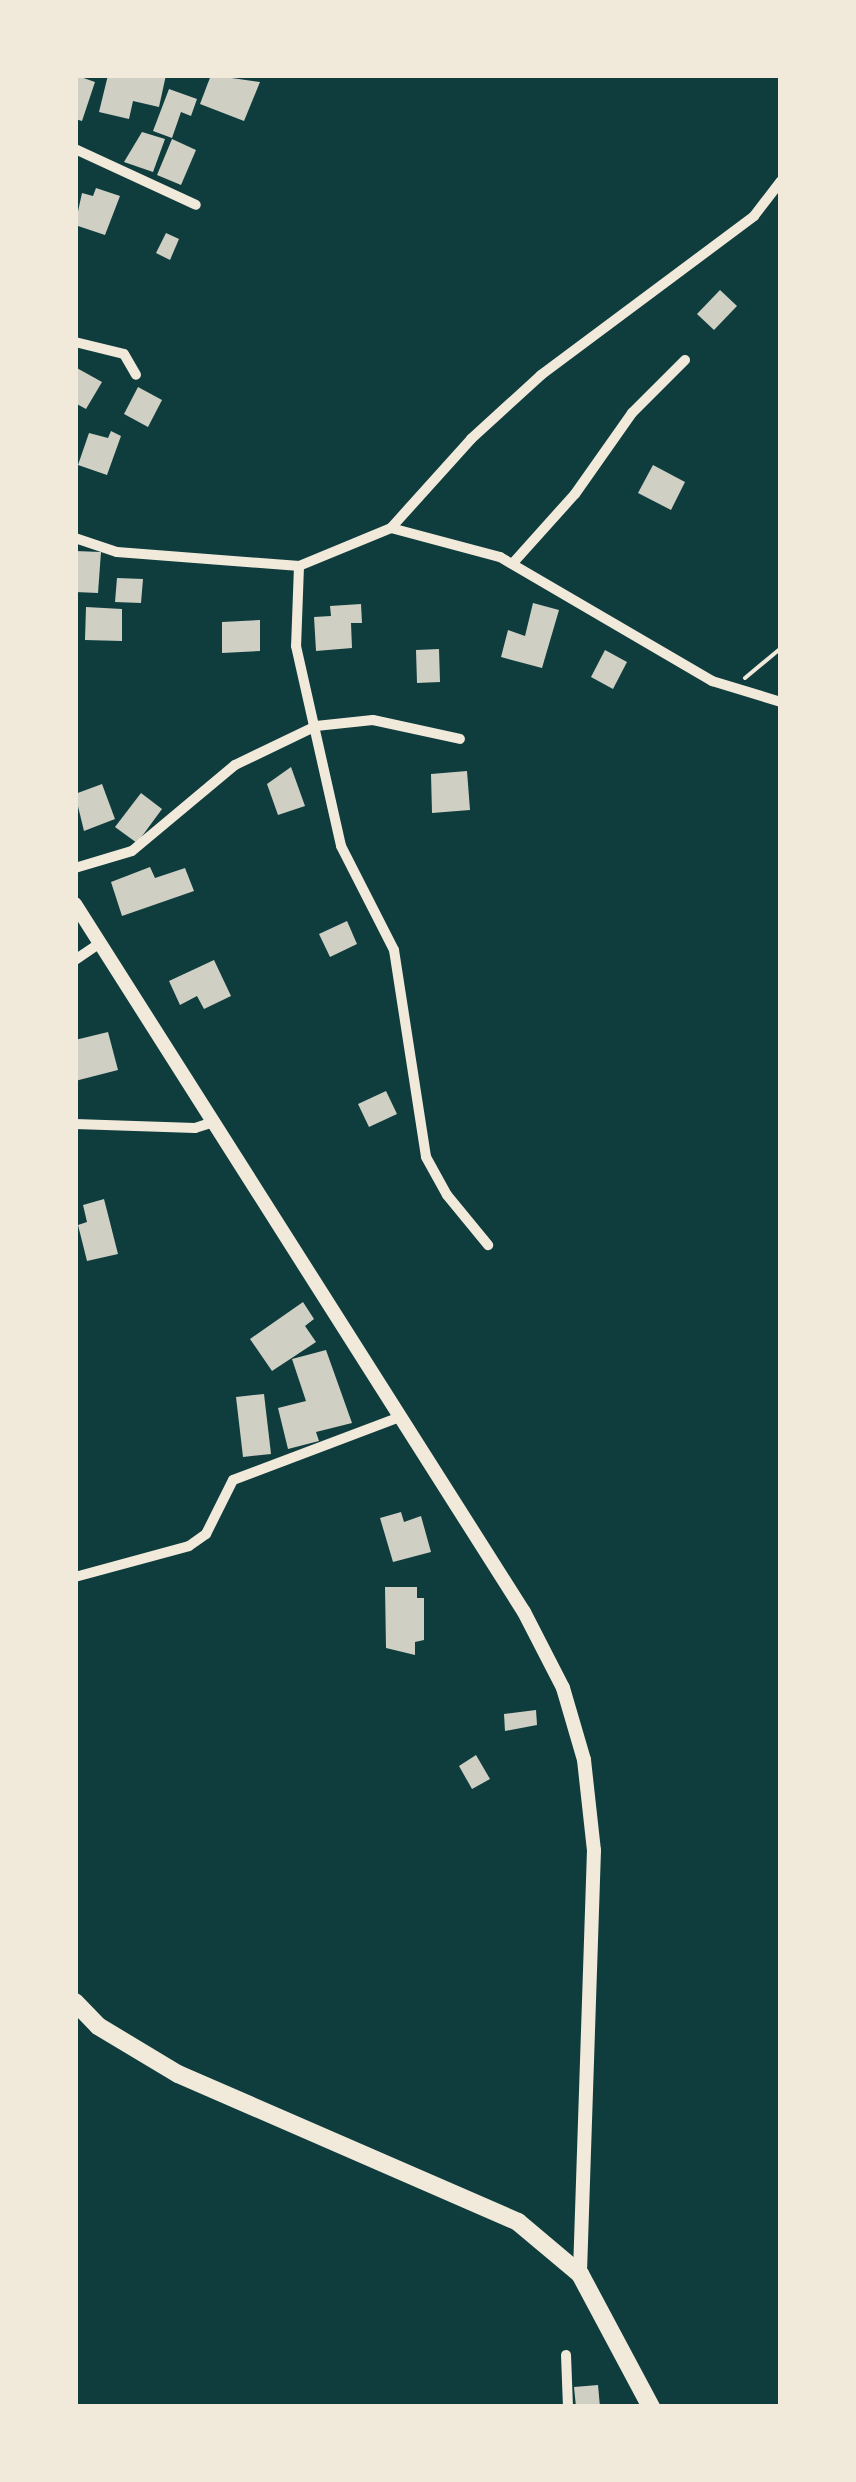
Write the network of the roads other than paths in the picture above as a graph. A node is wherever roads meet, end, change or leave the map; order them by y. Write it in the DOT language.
graph roads {
  1 [pos="75,148"];
  2 [pos="781,181"];
  3 [pos="196,204"];
  4 [pos="75,342"];
  5 [pos="685,360"];
  6 [pos="136,375"];
  7 [pos="391,528"];
  8 [pos="75,538"];
  9 [pos="513,563"];
  10 [pos="299,566"];
  11 [pos="781,702"];
  12 [pos="316,726"];
  13 [pos="460,739"];
  14 [pos="75,868"];
  15 [pos="75,904"];
  16 [pos="100,943"];
  17 [pos="75,960"];
  18 [pos="213,1122"];
  19 [pos="75,1124"];
  20 [pos="488,1245"];
  21 [pos="400,1417"];
  22 [pos="75,1577"];
  23 [pos="75,2002"];
  24 [pos="580,2274"];
  25 [pos="566,2355"];
  26 [pos="568,2407"];
  27 [pos="651,2407"];
  1 -- 3 [label="street"];
  2 -- 7 [label="street"];
  4 -- 6 [label="street"];
  5 -- 9 [label="street"];
  7 -- 9 [label="street"];
  7 -- 10 [label="street"];
  8 -- 10 [label="street"];
  9 -- 11 [label="street"];
  10 -- 12 [label="street"];
  12 -- 13 [label="street"];
  12 -- 14 [label="street"];
  12 -- 20 [label="street"];
  15 -- 16 [label="street"];
  16 -- 17 [label="street"];
  16 -- 18 [label="street"];
  18 -- 19 [label="street"];
  18 -- 21 [label="street"];
  21 -- 22 [label="street"];
  21 -- 24 [label="street"];
  23 -- 24 [label="main road"];
  24 -- 27 [label="main road"];
  25 -- 26 [label="street"];
}
